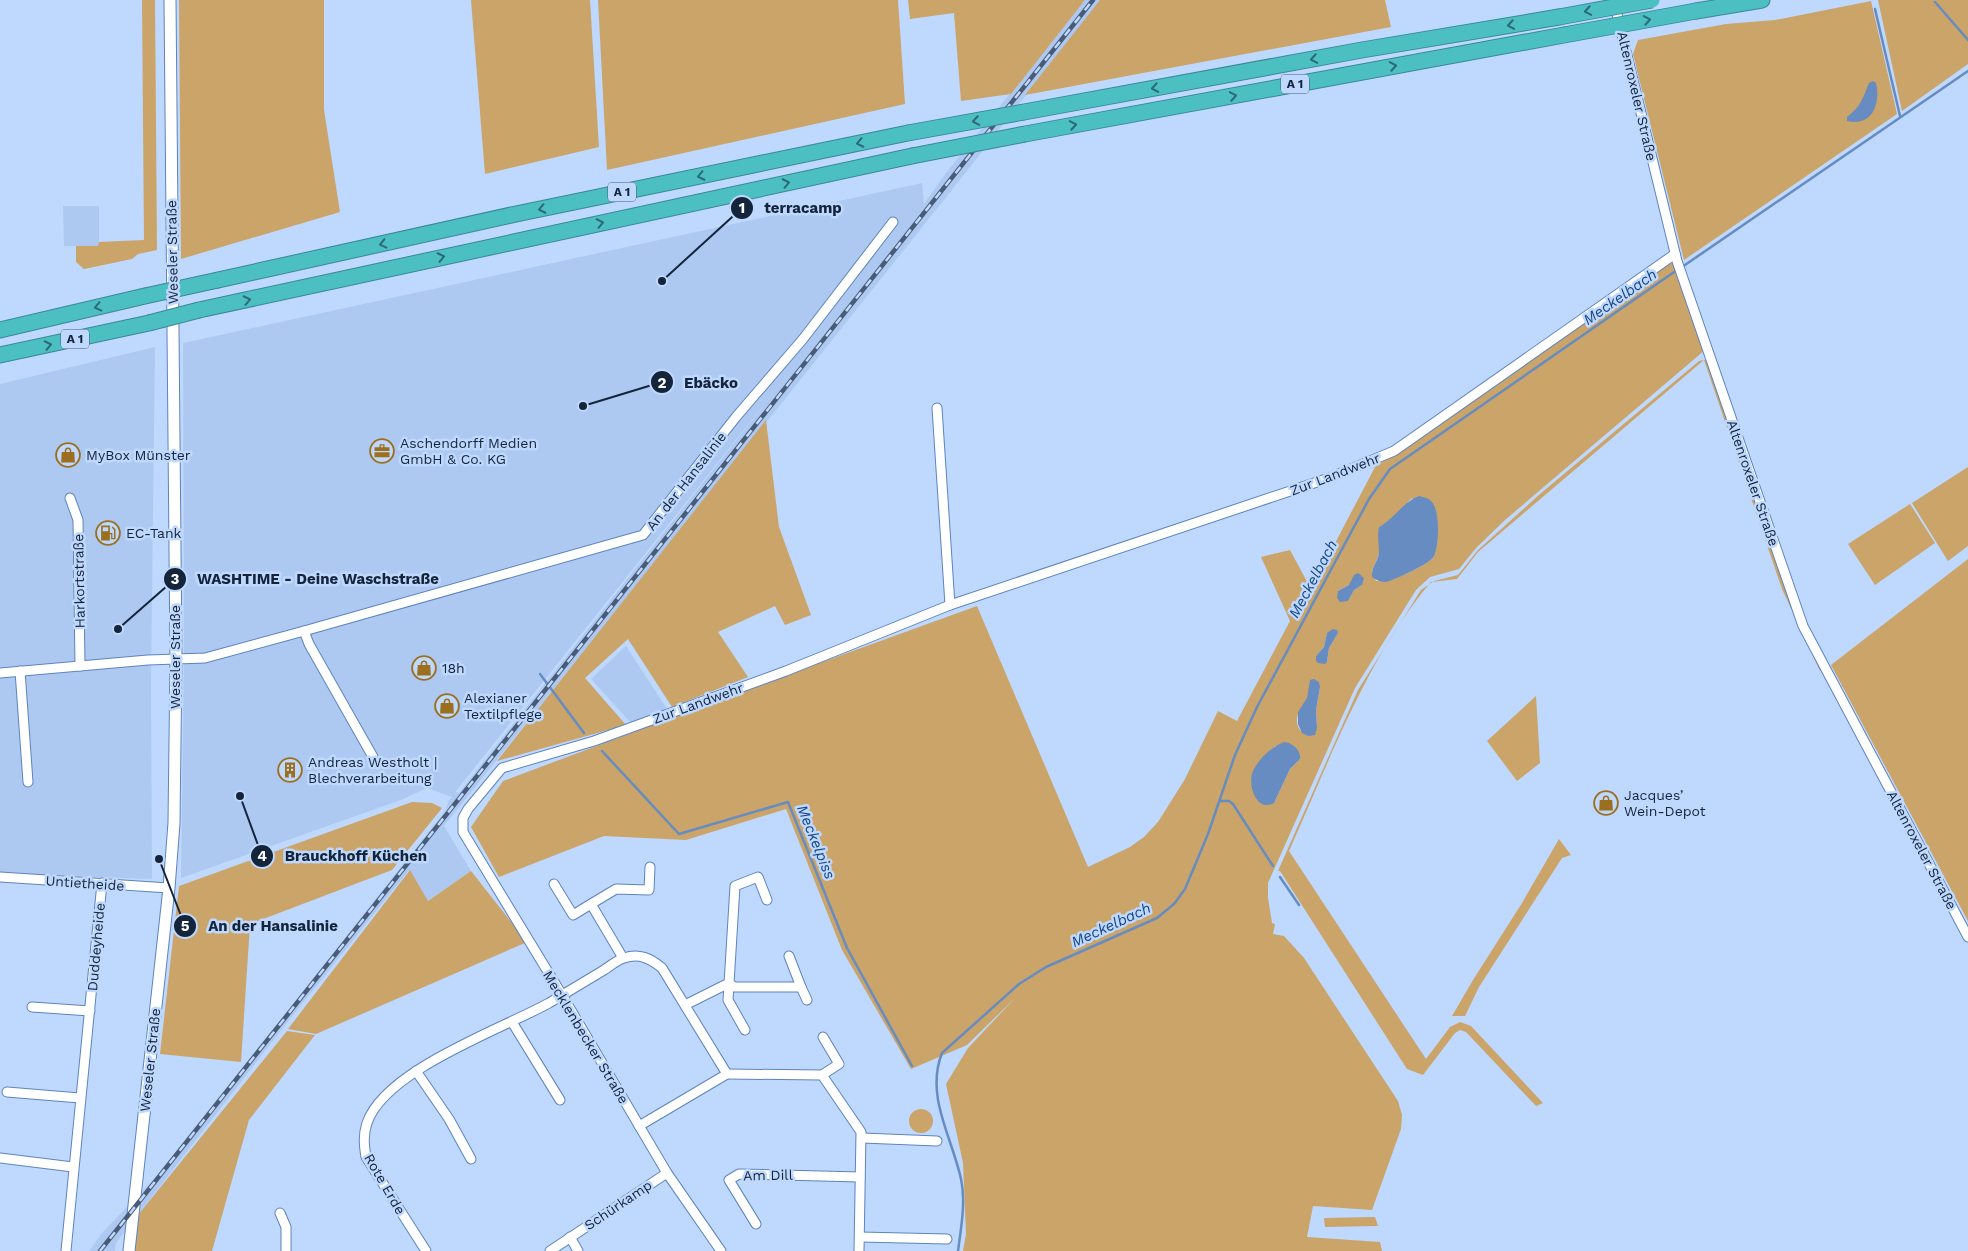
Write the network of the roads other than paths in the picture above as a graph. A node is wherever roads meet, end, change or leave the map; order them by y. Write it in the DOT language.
graph roads {
  1 [pos="170,0"];
  2 [pos="1614,0"];
  3 [pos="1652,0"];
  4 [pos="1762,0"];
  5 [pos="893,222"];
  6 [pos="1676,258"];
  7 [pos="0,330"];
  8 [pos="0,355"];
  9 [pos="937,408"];
  10 [pos="70,498"];
  11 [pos="950,605"];
  12 [pos="304,631"];
  13 [pos="176,659"];
  14 [pos="80,666"];
  15 [pos="20,671"];
  16 [pos="0,672"];
  17 [pos="373,757"];
  18 [pos="28,782"];
  19 [pos="463,818"];
  20 [pos="650,867"];
  21 [pos="0,877"];
  22 [pos="102,883"];
  23 [pos="554,884"];
  24 [pos="170,888"];
  25 [pos="767,900"];
  26 [pos="591,904"];
  27 [pos="1968,937"];
  28 [pos="788,956"];
  29 [pos="623,958"];
  30 [pos="729,983"];
  31 [pos="801,987"];
  32 [pos="562,995"];
  33 [pos="807,1000"];
  34 [pos="685,1005"];
  35 [pos="32,1006"];
  36 [pos="90,1011"];
  37 [pos="512,1022"];
  38 [pos="745,1030"];
  39 [pos="823,1037"];
  40 [pos="416,1071"];
  41 [pos="727,1074"];
  42 [pos="822,1075"];
  43 [pos="7,1092"];
  44 [pos="80,1098"];
  45 [pos="560,1100"];
  46 [pos="639,1126"];
  47 [pos="862,1138"];
  48 [pos="937,1141"];
  49 [pos="0,1158"];
  50 [pos="471,1159"];
  51 [pos="73,1167"];
  52 [pos="667,1173"];
  53 [pos="860,1176"];
  54 [pos="280,1213"];
  55 [pos="756,1224"];
  56 [pos="570,1237"];
  57 [pos="860,1237"];
  58 [pos="947,1239"];
  59 [pos="66,1251"];
  60 [pos="129,1251"];
  61 [pos="286,1251"];
  62 [pos="426,1251"];
  63 [pos="550,1251"];
  64 [pos="578,1251"];
  65 [pos="721,1251"];
  66 [pos="859,1251"];
  1 -- 13 [label="main road, Weseler Straße"];
  2 -- 6 [label="street, Altenroxeler Straße"];
  3 -- 7 [label="highway, A 1, one-way, bridge"];
  8 -- 4 [label="highway, A 1, one-way, bridge"];
  5 -- 12 [label="street, An der Hansalinie"];
  6 -- 11 [label="street, Zur Landwehr"];
  6 -- 27 [label="street, Altenroxeler Straße"];
  9 -- 11 [label="street"];
  10 -- 14 [label="street, Harkortstraße"];
  11 -- 19 [label="street, Zur Landwehr"];
  12 -- 13 [label="street, An der Hansalinie"];
  12 -- 17 [label="street"];
  13 -- 14 [label="street"];
  13 -- 24 [label="main road, Weseler Straße"];
  14 -- 15 [label="street"];
  15 -- 16 [label="street"];
  15 -- 18 [label="street"];
  19 -- 32 [label="street, Mecklenbecker Straße"];
  20 -- 26 [label="street"];
  21 -- 22 [label="street, Untietheide"];
  22 -- 24 [label="street, Untietheide"];
  22 -- 36 [label="street, Duddeyheide"];
  23 -- 26 [label="street"];
  24 -- 60 [label="main road, Weseler Straße"];
  25 -- 30 [label="street"];
  26 -- 29 [label="street"];
  28 -- 31 [label="street"];
  29 -- 32 [label="street"];
  29 -- 34 [label="street"];
  30 -- 31 [label="street"];
  30 -- 34 [label="street"];
  30 -- 38 [label="street"];
  31 -- 33 [label="street"];
  32 -- 37 [label="street, Rote Erde"];
  32 -- 46 [label="street, Mecklenbecker Straße"];
  34 -- 41 [label="street"];
  35 -- 36 [label="street, Duddeyheide"];
  36 -- 44 [label="street, Duddeyheide"];
  37 -- 40 [label="street, Rote Erde"];
  37 -- 45 [label="street"];
  39 -- 42 [label="street"];
  40 -- 50 [label="street"];
  40 -- 62 [label="street, Rote Erde"];
  41 -- 42 [label="street"];
  41 -- 46 [label="street"];
  42 -- 47 [label="street"];
  43 -- 44 [label="street"];
  44 -- 51 [label="street, Duddeyheide"];
  46 -- 52 [label="street, Mecklenbecker Straße"];
  47 -- 48 [label="street"];
  47 -- 53 [label="street"];
  49 -- 51 [label="street"];
  51 -- 59 [label="street, Duddeyheide"];
  52 -- 56 [label="street, Schürkamp"];
  52 -- 65 [label="street, Mecklenbecker Straße"];
  53 -- 55 [label="street, Am Dill"];
  53 -- 57 [label="street"];
  54 -- 61 [label="street"];
  56 -- 63 [label="street, Schürkamp"];
  56 -- 64 [label="street, Schürkamp"];
  57 -- 58 [label="street"];
  57 -- 66 [label="street"];
}
